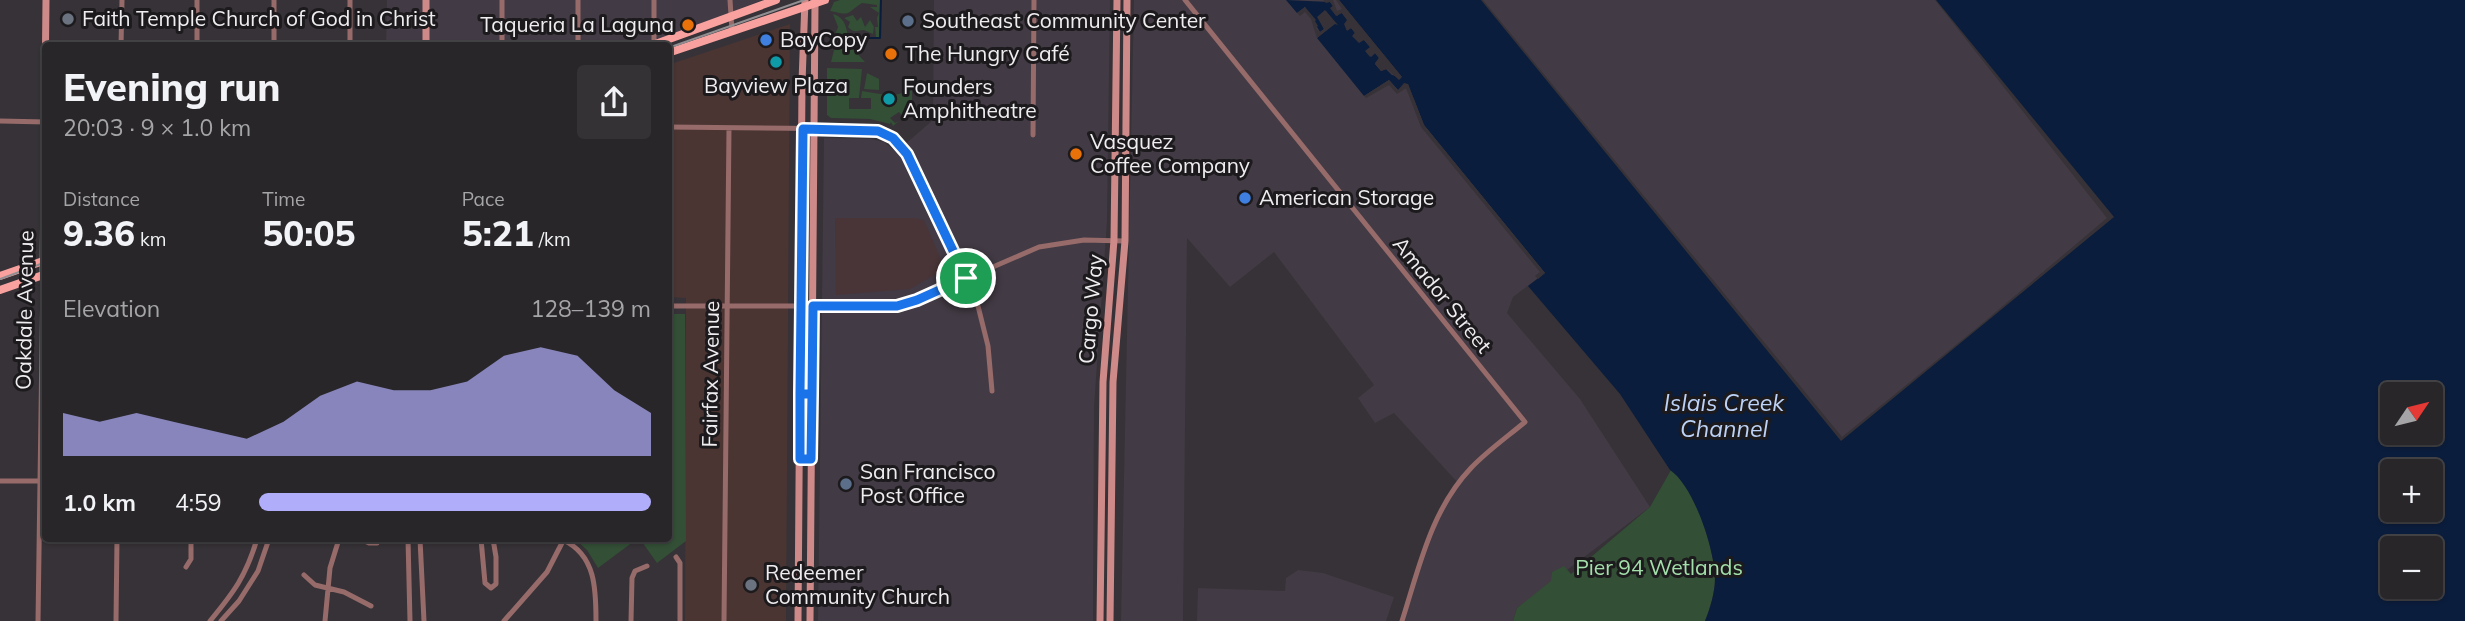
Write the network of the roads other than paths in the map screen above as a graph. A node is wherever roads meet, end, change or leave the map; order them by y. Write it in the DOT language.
graph roads {
  1 [pos="46,0"];
  2 [pos="122,0"];
  3 [pos="197,0"];
  4 [pos="274,0"];
  5 [pos="350,0"];
  6 [pos="426,0"];
  7 [pos="502,0"];
  8 [pos="578,0"];
  9 [pos="654,0"];
  10 [pos="730,0"];
  11 [pos="776,0"];
  12 [pos="825,0"];
  13 [pos="1034,0"];
  14 [pos="1117,0"];
  15 [pos="1127,0"];
  16 [pos="1185,0"];
  17 [pos="814,2"];
  18 [pos="805,4"];
  19 [pos="730,16"];
  20 [pos="732,31"];
  21 [pos="46,42"];
  22 [pos="121,42"];
  23 [pos="197,42"];
  24 [pos="274,42"];
  25 [pos="350,42"];
  26 [pos="426,42"];
  27 [pos="502,42"];
  28 [pos="578,42"];
  29 [pos="652,42"];
  30 [pos="660,42"];
  31 [pos="672,52"];
  32 [pos="0,121"];
  33 [pos="42,122"];
  34 [pos="672,127"];
  35 [pos="729,128"];
  36 [pos="803,129"];
  37 [pos="814,129"];
  38 [pos="1032,135"];
  39 [pos="1114,240"];
  40 [pos="1125,241"];
  41 [pos="42,262"];
  42 [pos="42,275"];
  43 [pos="0,276"];
  44 [pos="966,278"];
  45 [pos="0,289"];
  46 [pos="672,306"];
  47 [pos="727,306"];
  48 [pos="801,306"];
  49 [pos="813,306"];
  50 [pos="992,391"];
  51 [pos="800,394"];
  52 [pos="812,394"];
  53 [pos="800,459"];
  54 [pos="811,459"];
  55 [pos="0,481"];
  56 [pos="42,481"];
  57 [pos="42,509"];
  58 [pos="117,542"];
  59 [pos="191,542"];
  60 [pos="256,542"];
  61 [pos="268,542"];
  62 [pos="338,542"];
  63 [pos="367,542"];
  64 [pos="408,542"];
  65 [pos="420,542"];
  66 [pos="481,542"];
  67 [pos="494,542"];
  68 [pos="562,542"];
  69 [pos="568,542"];
  70 [pos="377,543"];
  71 [pos="676,557"];
  72 [pos="647,566"];
  73 [pos="186,567"];
  74 [pos="304,575"];
  75 [pos="329,589"];
  76 [pos="371,606"];
  77 [pos="510,615"];
  78 [pos="516,620"];
  79 [pos="38,621"];
  80 [pos="116,621"];
  81 [pos="209,621"];
  82 [pos="221,621"];
  83 [pos="325,621"];
  84 [pos="410,621"];
  85 [pos="424,621"];
  86 [pos="504,621"];
  87 [pos="596,621"];
  88 [pos="631,621"];
  89 [pos="680,621"];
  90 [pos="724,621"];
  91 [pos="798,621"];
  92 [pos="810,621"];
  93 [pos="1100,621"];
  94 [pos="1110,621"];
  95 [pos="1402,621"];
  1 -- 21 [label="main road, Oakdale Avenue"];
  2 -- 22 [label="street"];
  3 -- 23 [label="street"];
  4 -- 24 [label="street"];
  5 -- 25 [label="street"];
  6 -- 26 [label="main road"];
  7 -- 27 [label="street"];
  8 -- 28 [label="street"];
  9 -- 29 [label="street"];
  10 -- 19 [label="street"];
  11 -- 19 [label="main road"];
  12 -- 17 [label="main road"];
  13 -- 38 [label="street"];
  14 -- 39 [label="main road, Cargo Way"];
  15 -- 40 [label="main road, Cargo Way"];
  16 -- 95 [label="street, Amador Street"];
  17 -- 18 [label="main road"];
  17 -- 37 [label="main road"];
  18 -- 20 [label="main road"];
  18 -- 36 [label="main road"];
  19 -- 20 [label="street"];
  19 -- 30 [label="main road"];
  20 -- 31 [label="main road"];
  32 -- 33 [label="street"];
  34 -- 35 [label="street"];
  35 -- 36 [label="street"];
  35 -- 47 [label="street, Fairfax Avenue"];
  36 -- 37 [label="street"];
  36 -- 48 [label="main road"];
  37 -- 44 [label="street"];
  37 -- 49 [label="main road"];
  39 -- 40 [label="street"];
  39 -- 44 [label="street"];
  39 -- 93 [label="main road, Cargo Way"];
  40 -- 94 [label="main road, Cargo Way"];
  41 -- 43 [label="main road"];
  42 -- 45 [label="main road"];
  44 -- 49 [label="street"];
  44 -- 50 [label="street"];
  46 -- 47 [label="street"];
  47 -- 48 [label="street"];
  47 -- 90 [label="street, Fairfax Avenue"];
  48 -- 49 [label="street"];
  48 -- 51 [label="main road"];
  49 -- 52 [label="main road"];
  51 -- 52 [label="main road"];
  51 -- 53 [label="main road"];
  52 -- 54 [label="main road"];
  53 -- 54 [label="main road"];
  53 -- 91 [label="main road"];
  54 -- 92 [label="main road"];
  55 -- 56 [label="street"];
  57 -- 79 [label="street, Oakdale Avenue"];
  58 -- 80 [label="street"];
  59 -- 73 [label="street"];
  60 -- 81 [label="street"];
  61 -- 82 [label="street"];
  62 -- 75 [label="street"];
  63 -- 70 [label="street"];
  64 -- 84 [label="street"];
  65 -- 85 [label="street"];
  66 -- 67 [label="street"];
  68 -- 77 [label="street"];
  69 -- 87 [label="street"];
  71 -- 89 [label="street"];
  72 -- 88 [label="street"];
  74 -- 75 [label="street"];
  75 -- 76 [label="street"];
  75 -- 83 [label="street"];
  77 -- 78 [label="street"];
  77 -- 86 [label="street"];
}
